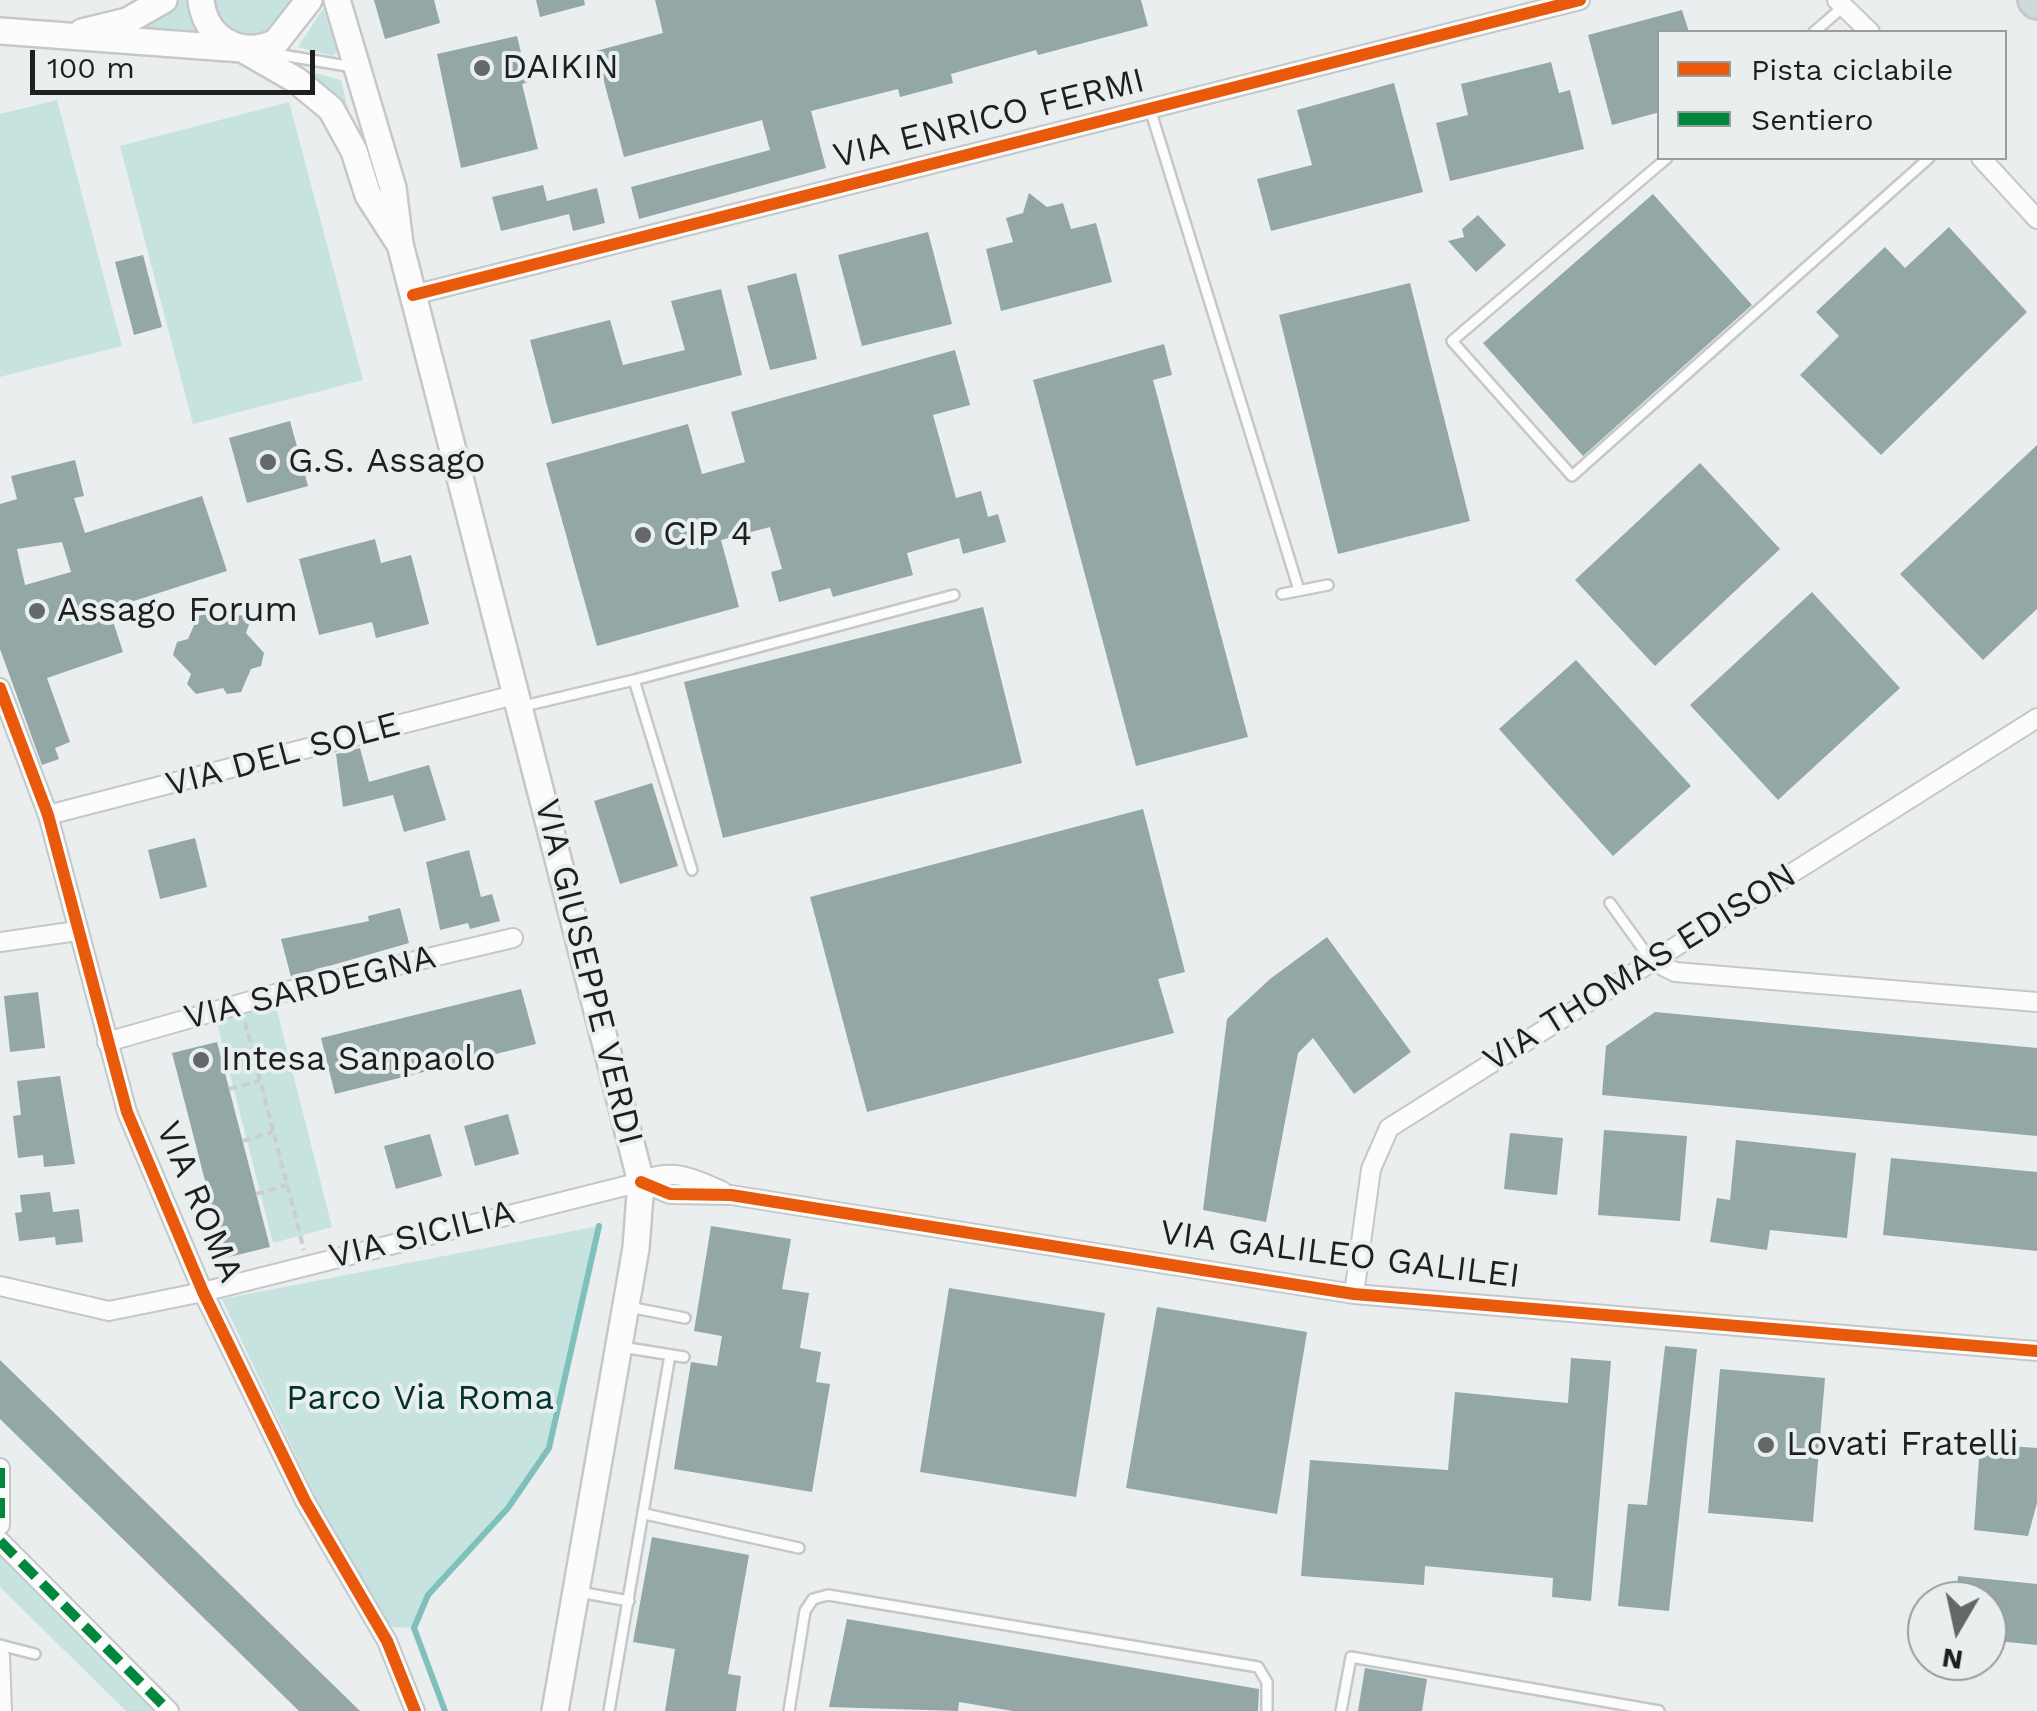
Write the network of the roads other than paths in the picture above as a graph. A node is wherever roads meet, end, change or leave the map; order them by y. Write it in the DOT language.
graph roads {
  1 [pos="164,0"];
  2 [pos="201,0"];
  3 [pos="309,0"];
  4 [pos="337,0"];
  5 [pos="1580,0"];
  6 [pos="1842,3"];
  7 [pos="1816,30"];
  8 [pos="1868,30"];
  9 [pos="0,32"];
  10 [pos="66,36"];
  11 [pos="242,49"];
  12 [pos="358,67"];
  13 [pos="1150,109"];
  14 [pos="1665,160"];
  15 [pos="1928,160"];
  16 [pos="1984,160"];
  17 [pos="2037,220"];
  18 [pos="400,244"];
  19 [pos="414,295"];
  20 [pos="1328,585"];
  21 [pos="1299,590"];
  22 [pos="1282,594"];
  23 [pos="954,595"];
  24 [pos="634,680"];
  25 [pos="0,688"];
  26 [pos="520,700"];
  27 [pos="2037,718"];
  28 [pos="48,815"];
  29 [pos="692,870"];
  30 [pos="1610,903"];
  31 [pos="78,930"];
  32 [pos="513,938"];
  33 [pos="0,942"];
  34 [pos="1650,960"];
  35 [pos="2037,1002"];
  36 [pos="108,1042"];
  37 [pos="642,1182"];
  38 [pos="0,1286"];
  39 [pos="204,1292"];
  40 [pos="1354,1294"];
  41 [pos="626,1307"];
  42 [pos="685,1318"];
  43 [pos="619,1346"];
  44 [pos="2037,1350"];
  45 [pos="670,1355"];
  46 [pos="684,1357"];
  47 [pos="0,1468"];
  48 [pos="645,1514"];
  49 [pos="0,1525"];
  50 [pos="0,1542"];
  51 [pos="798,1548"];
  52 [pos="576,1591"];
  53 [pos="629,1601"];
  54 [pos="0,1646"];
  55 [pos="35,1654"];
  56 [pos="0,1656"];
  57 [pos="2,1711"];
  58 [pos="170,1711"];
  59 [pos="415,1711"];
  60 [pos="555,1711"];
  61 [pos="609,1711"];
  62 [pos="789,1711"];
  63 [pos="1267,1711"];
  64 [pos="1341,1711"];
  65 [pos="1659,1711"];
  1 -- 10 [label="main road"];
  2 -- 11 [label="main road, VIA GIUSEPPE VERDI"];
  3 -- 11 [label="main road"];
  4 -- 12 [label="main road, VIA GIUSEPPE VERDI"];
  5 -- 13 [label="street, VIA ENRICO FERMI"];
  6 -- 7 [label="lane"];
  6 -- 8 [label="street"];
  9 -- 10 [label="main road"];
  10 -- 11 [label="main road"];
  11 -- 12 [label="lane"];
  11 -- 18 [label="main road, VIA GIUSEPPE VERDI"];
  12 -- 18 [label="main road, VIA GIUSEPPE VERDI"];
  13 -- 19 [label="street, VIA ENRICO FERMI"];
  13 -- 21 [label="lane"];
  14 -- 15 [label="lane"];
  16 -- 17 [label="street"];
  18 -- 19 [label="main road, VIA GIUSEPPE VERDI"];
  19 -- 26 [label="main road, VIA GIUSEPPE VERDI"];
  20 -- 21 [label="lane"];
  21 -- 22 [label="lane"];
  23 -- 24 [label="lane"];
  24 -- 26 [label="lane"];
  24 -- 29 [label="lane"];
  25 -- 28 [label="street, VIA ROMA"];
  26 -- 28 [label="street, VIA DEL SOLE"];
  26 -- 37 [label="main road, VIA GIUSEPPE VERDI"];
  27 -- 34 [label="street, VIA THOMAS EDISON"];
  28 -- 31 [label="street, VIA ROMA"];
  30 -- 34 [label="lane"];
  31 -- 33 [label="street"];
  31 -- 36 [label="street, VIA ROMA"];
  32 -- 36 [label="street, VIA SARDEGNA"];
  34 -- 35 [label="street"];
  34 -- 40 [label="street, VIA THOMAS EDISON"];
  36 -- 39 [label="street, VIA ROMA"];
  37 -- 39 [label="street, VIA SICILIA"];
  37 -- 40 [label="street, VIA GALILEO GALILEI"];
  37 -- 41 [label="main road, VIA GIUSEPPE VERDI"];
  38 -- 39 [label="street, VIA SICILIA"];
  39 -- 59 [label="street, VIA ROMA"];
  40 -- 44 [label="street, VIA GALILEO GALILEI"];
  41 -- 42 [label="lane"];
  41 -- 43 [label="main road, VIA GIUSEPPE VERDI"];
  43 -- 45 [label="lane"];
  43 -- 52 [label="main road, VIA GIUSEPPE VERDI"];
  45 -- 46 [label="lane"];
  45 -- 48 [label="lane"];
  47 -- 49 [label="street"];
  48 -- 51 [label="lane"];
  48 -- 53 [label="lane"];
  50 -- 58 [label="street"];
  52 -- 53 [label="lane"];
  52 -- 60 [label="main road, VIA GIUSEPPE VERDI"];
  53 -- 61 [label="lane"];
  54 -- 55 [label="lane"];
  56 -- 57 [label="street"];
  62 -- 63 [label="lane"];
  64 -- 65 [label="lane"];
}
